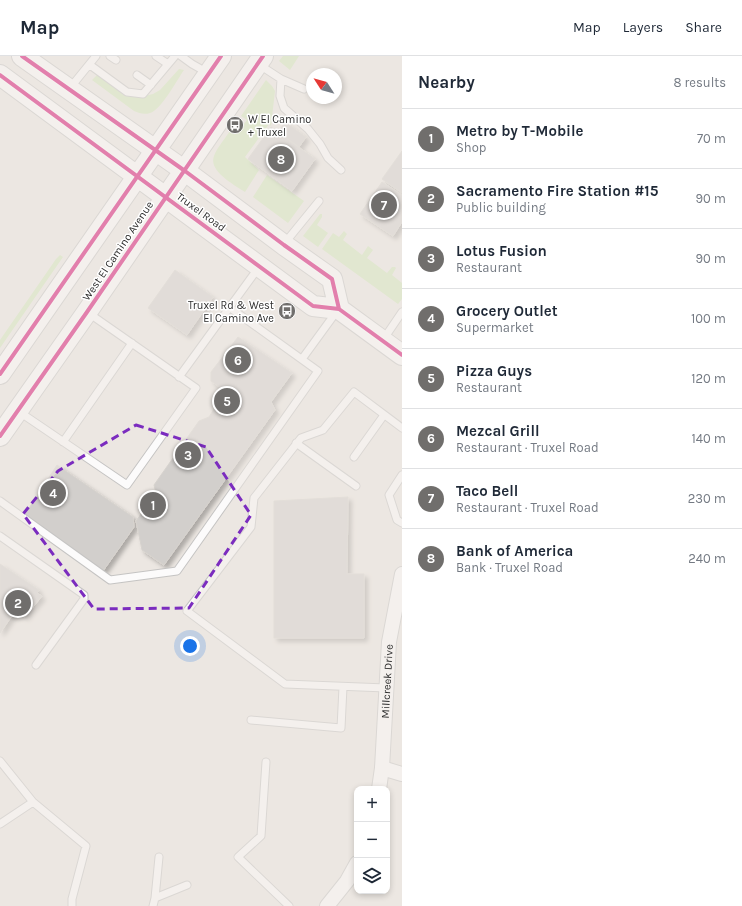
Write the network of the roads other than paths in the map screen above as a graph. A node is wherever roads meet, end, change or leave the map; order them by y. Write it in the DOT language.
graph roads {
  1 [pos="22,56"];
  2 [pos="96,56"];
  3 [pos="156,56"];
  4 [pos="175,56"];
  5 [pos="182,56"];
  6 [pos="221,56"];
  7 [pos="260,60"];
  8 [pos="168,64"];
  9 [pos="90,65"];
  10 [pos="209,74"];
  11 [pos="137,75"];
  12 [pos="0,76"];
  13 [pos="281,79"];
  14 [pos="150,85"];
  15 [pos="70,88"];
  16 [pos="304,89"];
  17 [pos="156,151"];
  18 [pos="341,170"];
  19 [pos="185,171"];
  20 [pos="138,178"];
  21 [pos="166,198"];
  22 [pos="318,200"];
  23 [pos="284,245"];
  24 [pos="259,266"];
  25 [pos="230,307"];
  26 [pos="338,309"];
  27 [pos="87,312"];
  28 [pos="402,312"];
  29 [pos="383,341"];
  30 [pos="132,343"];
  31 [pos="402,355"];
  32 [pos="302,359"];
  33 [pos="0,374"];
  34 [pos="180,377"];
  35 [pos="18,410"];
  36 [pos="384,415"];
  37 [pos="402,428"];
  38 [pos="0,436"];
  39 [pos="63,442"];
  40 [pos="296,443"];
  41 [pos="354,457"];
  42 [pos="402,475"];
  43 [pos="356,486"];
  44 [pos="0,501"];
  45 [pos="402,522"];
  46 [pos="0,536"];
  47 [pos="402,574"];
  48 [pos="36,665"];
  49 [pos="343,687"];
  50 [pos="386,688"];
  51 [pos="251,720"];
  52 [pos="0,761"];
  53 [pos="266,762"];
  54 [pos="382,768"];
  55 [pos="402,774"];
  56 [pos="379,786"];
  57 [pos="33,802"];
  58 [pos="0,824"];
  59 [pos="159,857"];
  60 [pos="354,868"];
  61 [pos="187,885"];
  62 [pos="154,898"];
  63 [pos="72,906"];
  64 [pos="153,906"];
  65 [pos="289,906"];
  66 [pos="327,906"];
  1 -- 15 [label="main road, Truxel Road"];
  2 -- 9 [label="lane"];
  3 -- 8 [label="lane"];
  4 -- 8 [label="lane"];
  5 -- 10 [label="lane"];
  6 -- 10 [label="main road"];
  7 -- 13 [label="lane"];
  7 -- 19 [label="main road, West El Camino Avenue"];
  8 -- 14 [label="lane"];
  9 -- 14 [label="lane"];
  9 -- 15 [label="lane"];
  10 -- 17 [label="main road"];
  11 -- 14 [label="lane"];
  12 -- 20 [label="main road, Truxel Road"];
  13 -- 16 [label="lane"];
  13 -- 18 [label="lane"];
  15 -- 17 [label="main road, Truxel Road"];
  17 -- 19 [label="main road, Truxel Road"];
  17 -- 20 [label="main road"];
  19 -- 21 [label="main road, West El Camino Avenue"];
  19 -- 23 [label="main road, Truxel Road"];
  20 -- 21 [label="main road, Truxel Road"];
  20 -- 33 [label="main road"];
  21 -- 24 [label="main road, Truxel Road"];
  21 -- 27 [label="main road, West El Camino Avenue"];
  22 -- 23 [label="lane"];
  23 -- 26 [label="main road, Truxel Road"];
  24 -- 25 [label="lane"];
  24 -- 26 [label="main road, Truxel Road"];
  25 -- 32 [label="lane"];
  25 -- 34 [label="lane"];
  26 -- 29 [label="main road, Truxel Road"];
  26 -- 32 [label="lane"];
  27 -- 30 [label="lane"];
  27 -- 35 [label="main road, West El Camino Avenue"];
  28 -- 29 [label="lane"];
  29 -- 31 [label="main road, Truxel Road"];
  30 -- 34 [label="lane"];
  30 -- 39 [label="lane"];
  32 -- 44 [label="lane"];
  34 -- 39 [label="lane"];
  35 -- 38 [label="main road, West El Camino Avenue"];
  35 -- 39 [label="lane"];
  36 -- 37 [label="lane"];
  36 -- 40 [label="lane"];
  36 -- 41 [label="lane"];
  40 -- 43 [label="lane"];
  40 -- 49 [label="lane"];
  42 -- 45 [label="lane"];
  46 -- 48 [label="lane"];
  47 -- 50 [label="street, Millcreek Drive"];
  49 -- 50 [label="lane"];
  49 -- 51 [label="lane"];
  50 -- 54 [label="street, Millcreek Drive"];
  52 -- 57 [label="lane"];
  53 -- 65 [label="lane"];
  54 -- 55 [label="street"];
  54 -- 56 [label="street, Millcreek Drive"];
  57 -- 58 [label="lane"];
  57 -- 63 [label="lane"];
  59 -- 62 [label="lane"];
  60 -- 66 [label="street"];
  61 -- 62 [label="lane"];
  62 -- 64 [label="lane"];
}
